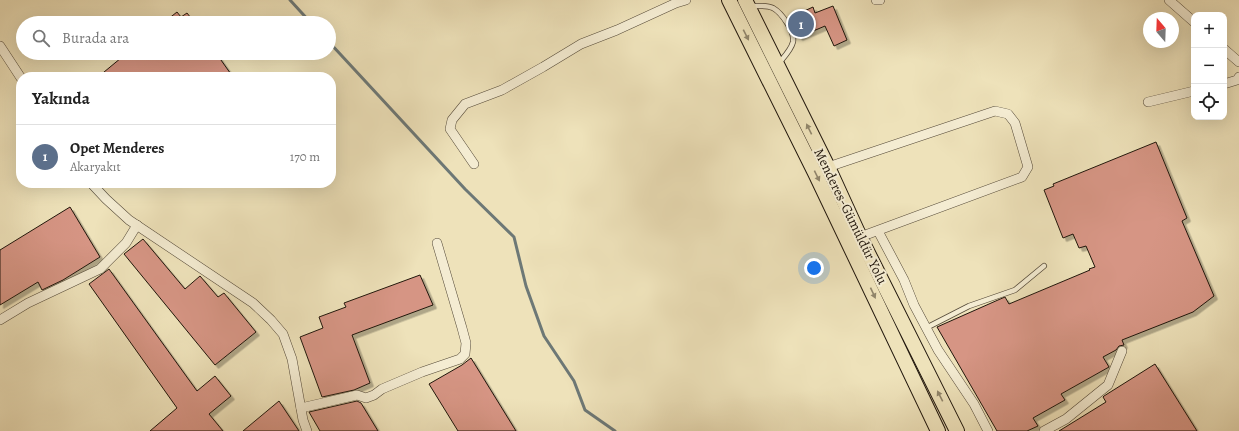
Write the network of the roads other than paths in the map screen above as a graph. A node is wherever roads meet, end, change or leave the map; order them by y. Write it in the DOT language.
graph roads {
  1 [pos="686,0"];
  2 [pos="729,0"];
  3 [pos="876,0"];
  4 [pos="880,0"];
  5 [pos="1169,0"];
  6 [pos="746,3"];
  7 [pos="1191,19"];
  8 [pos="0,46"];
  9 [pos="1227,52"];
  10 [pos="1239,62"];
  11 [pos="777,65"];
  12 [pos="17,72"];
  13 [pos="1239,77"];
  14 [pos="1227,83"];
  15 [pos="1191,92"];
  16 [pos="1148,102"];
  17 [pos="474,164"];
  18 [pos="828,167"];
  19 [pos="96,188"];
  20 [pos="137,225"];
  21 [pos="878,231"];
  22 [pos="860,237"];
  23 [pos="437,243"];
  24 [pos="1044,266"];
  25 [pos="0,320"];
  26 [pos="926,328"];
  27 [pos="1122,351"];
  28 [pos="301,408"];
  29 [pos="307,431"];
  30 [pos="938,431"];
  31 [pos="957,431"];
  32 [pos="988,431"];
  33 [pos="1044,431"];
  1 -- 17 [label="street"];
  2 -- 30 [label="main road, Menderes-Gümüldür Yolu, one-way"];
  3 -- 4 [label="street"];
  5 -- 7 [label="street"];
  6 -- 11 [label="main road, Menderes-Gümüldür Yolu"];
  6 -- 11 [label="lane"];
  8 -- 12 [label="street"];
  9 -- 10 [label="street"];
  18 -- 11 [label="main road, Menderes-Gümüldür Yolu, one-way"];
  13 -- 14 [label="street"];
  15 -- 16 [label="street"];
  18 -- 21 [label="street"];
  18 -- 22 [label="main road, Menderes-Gümüldür Yolu"];
  19 -- 20 [label="street"];
  20 -- 25 [label="street"];
  20 -- 28 [label="street"];
  21 -- 22 [label="street"];
  21 -- 26 [label="street"];
  31 -- 22 [label="main road, Menderes-Gümüldür Yolu, one-way"];
  23 -- 28 [label="street"];
  24 -- 26 [label="lane"];
  26 -- 32 [label="street"];
  27 -- 33 [label="street"];
  28 -- 29 [label="street"];
}
